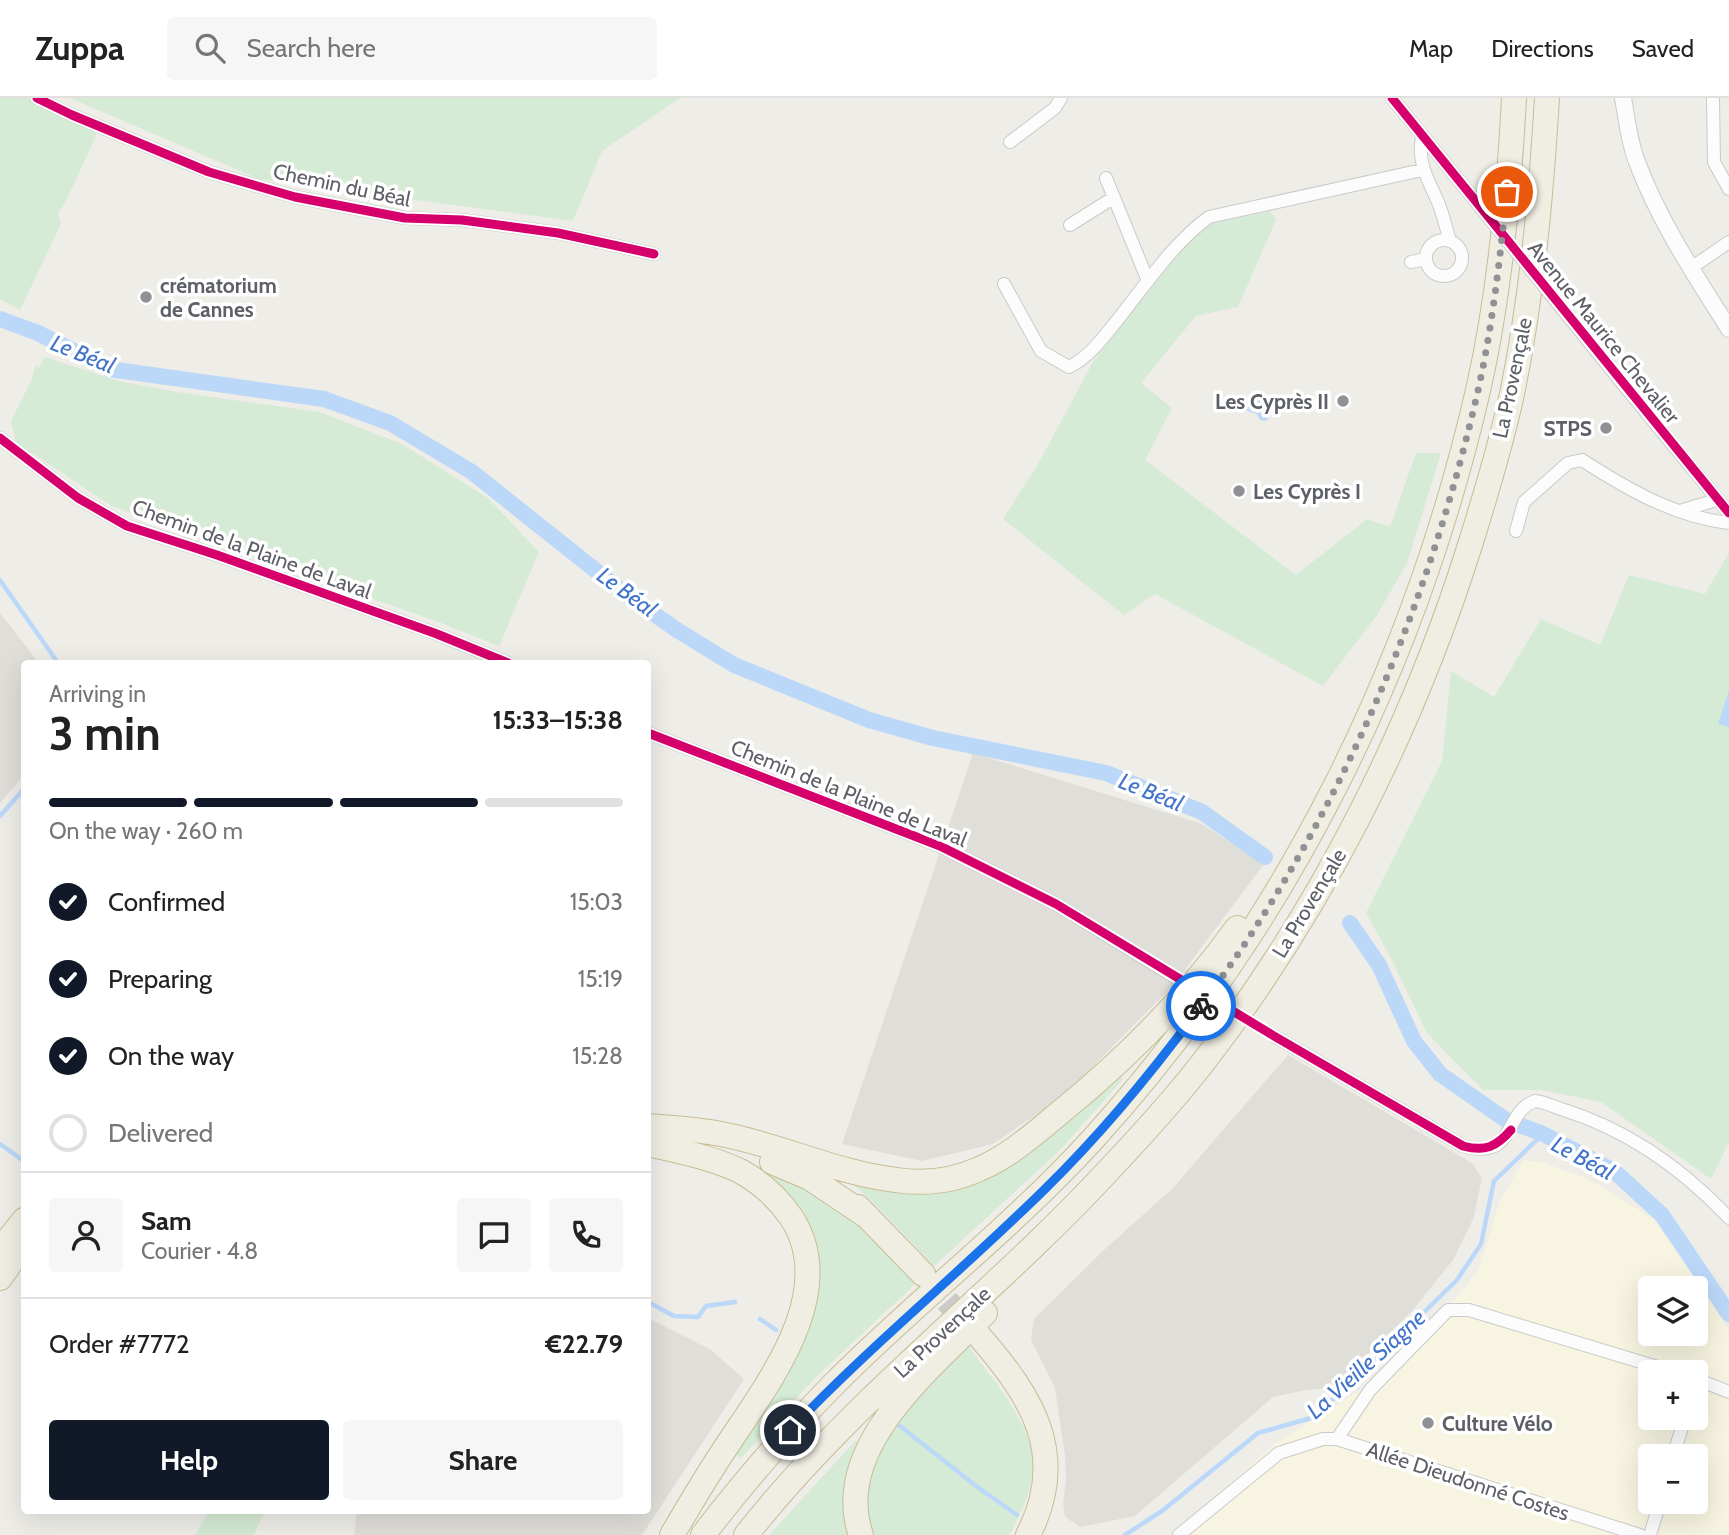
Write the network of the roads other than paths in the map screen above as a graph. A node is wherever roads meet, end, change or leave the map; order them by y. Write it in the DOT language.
graph roads {
  1 [pos="37,98"];
  2 [pos="1061,98"];
  3 [pos="1392,98"];
  4 [pos="1514,98"];
  5 [pos="1547,98"];
  6 [pos="1623,98"];
  7 [pos="1634,98"];
  8 [pos="1713,98"];
  9 [pos="1422,137"];
  10 [pos="1010,142"];
  11 [pos="1422,170"];
  12 [pos="1106,178"];
  13 [pos="1729,189"];
  14 [pos="1113,198"];
  15 [pos="1653,200"];
  16 [pos="1070,225"];
  17 [pos="1450,241"];
  18 [pos="1729,242"];
  19 [pos="654,254"];
  20 [pos="1426,259"];
  21 [pos="1411,262"];
  22 [pos="1690,268"];
  23 [pos="1442,275"];
  24 [pos="1148,281"];
  25 [pos="1004,284"];
  26 [pos="1438,288"];
  27 [pos="1729,329"];
  28 [pos="0,438"];
  29 [pos="1719,497"];
  30 [pos="1680,511"];
  31 [pos="1729,513"];
  32 [pos="1729,523"];
  33 [pos="1516,531"];
  34 [pos="501,660"];
  35 [pos="651,734"];
  36 [pos="1315,829"];
  37 [pos="1178,979"];
  38 [pos="1274,1036"];
  39 [pos="651,1126"];
  40 [pos="651,1142"];
  41 [pos="651,1143"];
  42 [pos="778,1150"];
  43 [pos="1106,1173"];
  44 [pos="868,1217"];
  45 [pos="1729,1219"];
  46 [pos="21,1224"];
  47 [pos="21,1248"];
  48 [pos="0,1250"];
  49 [pos="923,1274"];
  50 [pos="0,1278"];
  51 [pos="980,1338"];
  52 [pos="1638,1361"];
  53 [pos="1708,1384"];
  54 [pos="1729,1392"];
  55 [pos="1337,1439"];
  56 [pos="1656,1514"];
  57 [pos="672,1535"];
  58 [pos="703,1535"];
  59 [pos="746,1535"];
  60 [pos="860,1535"];
  61 [pos="1028,1535"];
  62 [pos="1179,1535"];
  63 [pos="1640,1535"];
  64 [pos="1650,1535"];
  1 -- 19 [label="street, Chemin du Béal"];
  2 -- 10 [label="street"];
  3 -- 9 [label="street, Avenue Maurice Chevalier"];
  4 -- 36 [label="highway, La Provençale"];
  5 -- 43 [label="highway, La Provençale"];
  6 -- 15 [label="street"];
  7 -- 15 [label="street"];
  8 -- 13 [label="street"];
  9 -- 11 [label="street"];
  9 -- 29 [label="street, Avenue Maurice Chevalier, bridge"];
  11 -- 17 [label="street"];
  11 -- 24 [label="street"];
  12 -- 14 [label="street"];
  14 -- 16 [label="street"];
  14 -- 24 [label="street"];
  15 -- 22 [label="street"];
  17 -- 20 [label="street"];
  17 -- 23 [label="street"];
  18 -- 22 [label="street"];
  20 -- 21 [label="street"];
  20 -- 23 [label="street"];
  22 -- 27 [label="street"];
  23 -- 26 [label="street"];
  24 -- 25 [label="street"];
  28 -- 34 [label="street, Chemin de la Plaine de Laval"];
  29 -- 30 [label="street"];
  29 -- 31 [label="street, Avenue Maurice Chevalier"];
  30 -- 32 [label="street"];
  30 -- 33 [label="street"];
  35 -- 37 [label="street, Chemin de la Plaine de Laval"];
  36 -- 42 [label="highway"];
  36 -- 58 [label="highway, La Provençale"];
  38 -- 45 [label="street"];
  39 -- 42 [label="highway"];
  40 -- 44 [label="highway"];
  41 -- 57 [label="highway"];
  42 -- 44 [label="highway"];
  43 -- 59 [label="highway, La Provençale"];
  43 -- 60 [label="highway"];
  44 -- 49 [label="highway"];
  46 -- 48 [label="highway"];
  47 -- 50 [label="highway"];
  51 -- 61 [label="highway"];
  52 -- 55 [label="street"];
  53 -- 54 [label="street"];
  55 -- 62 [label="street"];
  55 -- 63 [label="street, Allée Dieudonné Costes"];
  56 -- 64 [label="street"];
}
